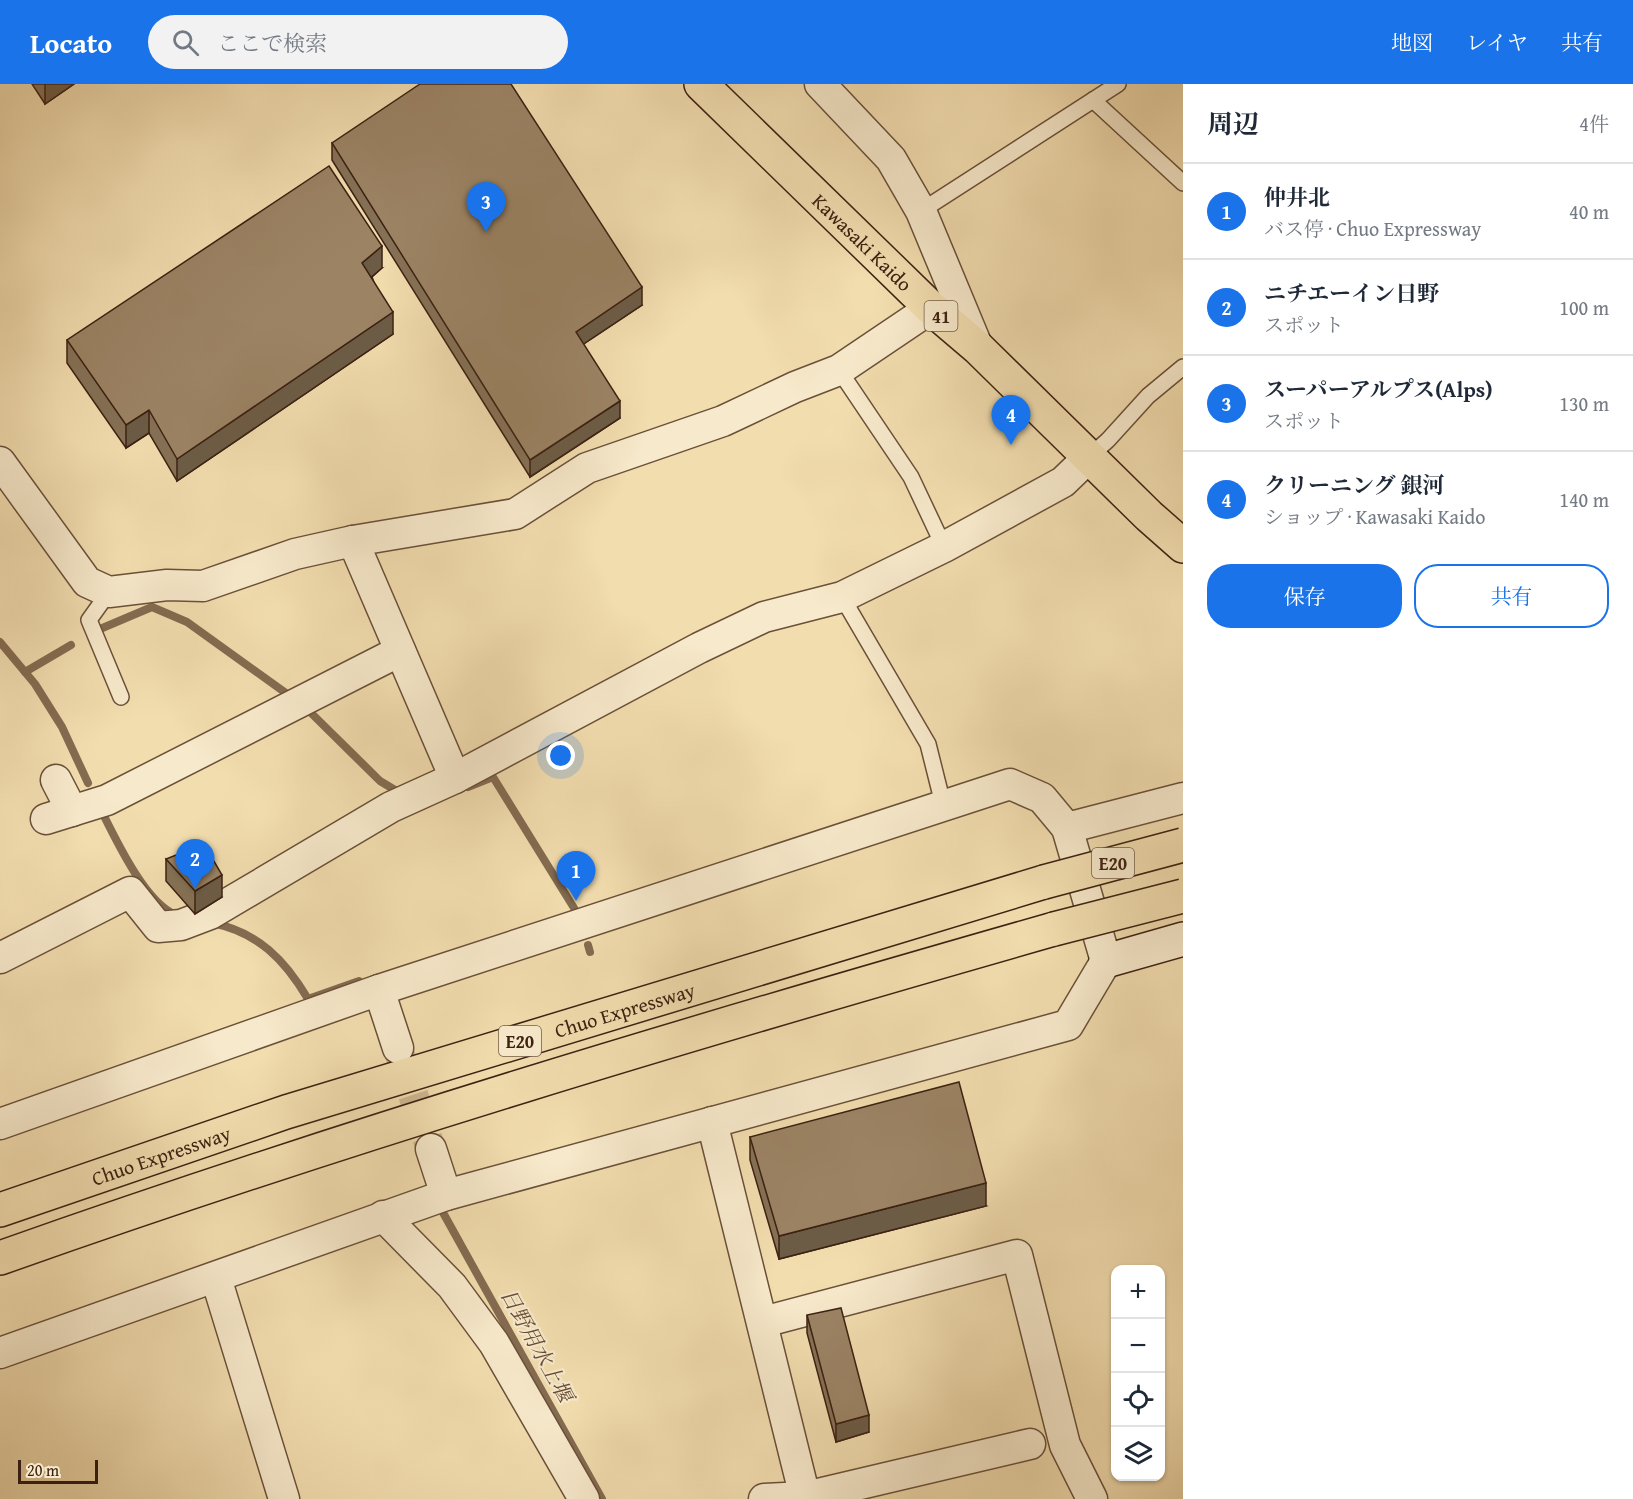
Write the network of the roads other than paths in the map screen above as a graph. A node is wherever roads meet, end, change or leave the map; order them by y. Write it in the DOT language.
graph roads {
  1 [pos="701,84"];
  2 [pos="820,84"];
  3 [pos="1118,84"];
  4 [pos="1093,100"];
  5 [pos="1181,177"];
  6 [pos="921,212"];
  7 [pos="931,308"];
  8 [pos="978,348"];
  9 [pos="1183,367"];
  10 [pos="839,370"];
  11 [pos="1089,457"];
  12 [pos="0,462"];
  13 [pos="353,541"];
  14 [pos="1183,546"];
  15 [pos="944,547"];
  16 [pos="109,592"];
  17 [pos="842,597"];
  18 [pos="400,651"];
  19 [pos="121,697"];
  20 [pos="455,778"];
  21 [pos="56,780"];
  22 [pos="1183,798"];
  23 [pos="944,804"];
  24 [pos="1067,828"];
  25 [pos="1183,845"];
  26 [pos="1183,896"];
  27 [pos="1183,939"];
  28 [pos="0,958"];
  29 [pos="1106,961"];
  30 [pos="379,990"];
  31 [pos="398,1048"];
  32 [pos="7,1115"];
  33 [pos="712,1122"];
  34 [pos="430,1149"];
  35 [pos="446,1195"];
  36 [pos="0,1210"];
  37 [pos="383,1216"];
  38 [pos="0,1258"];
  39 [pos="216,1278"];
  40 [pos="763,1322"];
  41 [pos="0,1353"];
  42 [pos="1030,1444"];
  43 [pos="805,1497"];
  44 [pos="284,1499"];
  45 [pos="584,1499"];
  46 [pos="764,1499"];
  47 [pos="1092,1499"];
  1 -- 7 [label="main road, Kawasaki Kaido / 41"];
  2 -- 6 [label="street"];
  3 -- 4 [label="lane"];
  4 -- 5 [label="lane"];
  4 -- 6 [label="lane"];
  6 -- 8 [label="street"];
  7 -- 8 [label="main road, Kawasaki Kaido / 41"];
  7 -- 10 [label="street"];
  8 -- 11 [label="main road, Kawasaki Kaido / 41"];
  9 -- 11 [label="lane"];
  10 -- 13 [label="street"];
  10 -- 15 [label="lane"];
  11 -- 14 [label="main road, Kawasaki Kaido / 41"];
  11 -- 15 [label="street"];
  12 -- 16 [label="street"];
  13 -- 16 [label="street"];
  13 -- 18 [label="street"];
  15 -- 17 [label="street"];
  16 -- 19 [label="lane"];
  17 -- 20 [label="street"];
  17 -- 23 [label="lane"];
  18 -- 20 [label="street"];
  18 -- 21 [label="street"];
  20 -- 28 [label="street"];
  22 -- 24 [label="street"];
  23 -- 24 [label="street"];
  23 -- 30 [label="street"];
  24 -- 29 [label="street"];
  25 -- 36 [label="main road, Chuo Expressway / E20, bridge"];
  26 -- 38 [label="main road, E20, bridge"];
  27 -- 29 [label="street"];
  29 -- 33 [label="street"];
  30 -- 31 [label="street"];
  30 -- 32 [label="street"];
  33 -- 35 [label="street"];
  33 -- 40 [label="street"];
  34 -- 35 [label="street"];
  35 -- 37 [label="street"];
  37 -- 39 [label="street"];
  37 -- 45 [label="street"];
  39 -- 41 [label="street"];
  39 -- 44 [label="street"];
  40 -- 43 [label="street"];
  40 -- 47 [label="street"];
  42 -- 43 [label="street"];
  43 -- 46 [label="street"];
}
